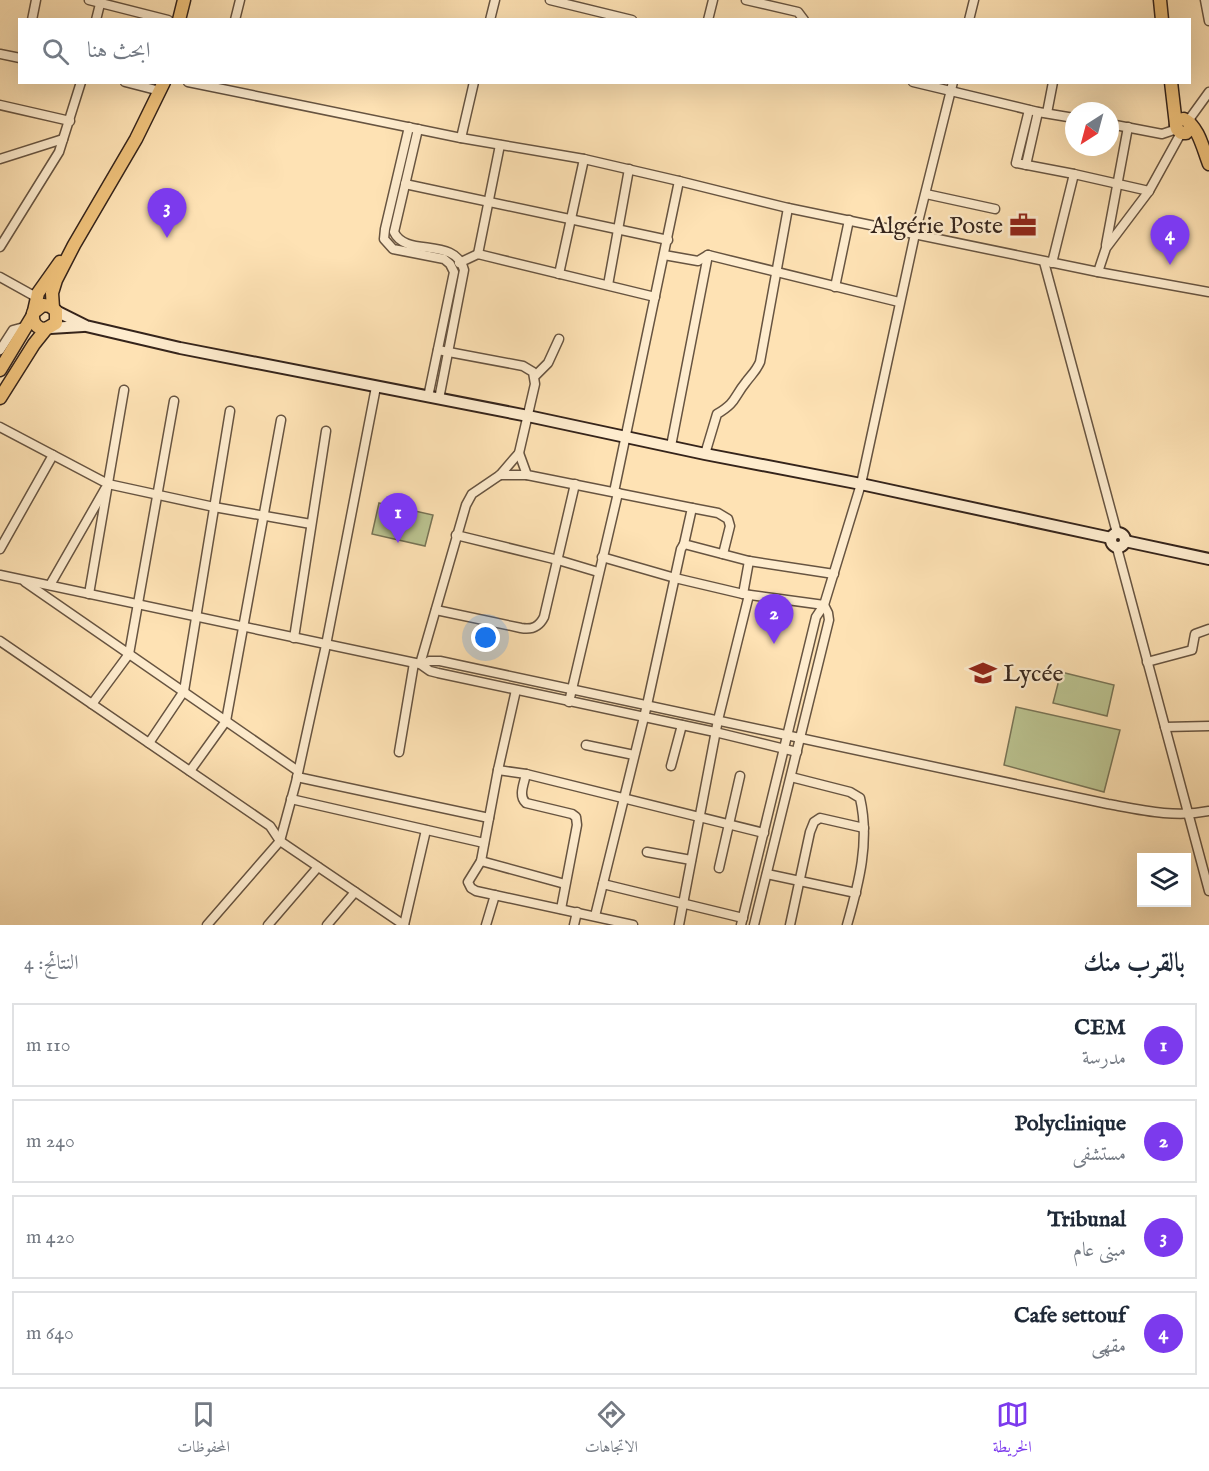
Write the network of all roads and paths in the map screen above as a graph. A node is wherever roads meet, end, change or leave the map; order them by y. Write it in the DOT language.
graph roads {
  1 [pos="36,0"];
  2 [pos="89,0"];
  3 [pos="184,0"];
  4 [pos="240,0"];
  5 [pos="495,0"];
  6 [pos="550,0"];
  7 [pos="713,0"];
  8 [pos="746,0"];
  9 [pos="974,0"];
  10 [pos="1160,0"];
  11 [pos="1205,0"];
  12 [pos="101,1"];
  13 [pos="32,18"];
  14 [pos="97,18"];
  15 [pos="161,18"];
  16 [pos="180,18"];
  17 [pos="236,18"];
  18 [pos="490,18"];
  19 [pos="624,18"];
  20 [pos="708,18"];
  21 [pos="802,18"];
  22 [pos="970,18"];
  23 [pos="1162,18"];
  24 [pos="1209,21"];
  25 [pos="0,54"];
  26 [pos="18,58"];
  27 [pos="80,84"];
  28 [pos="140,84"];
  29 [pos="204,84"];
  30 [pos="474,84"];
  31 [pos="929,84"];
  32 [pos="1052,84"];
  33 [pos="220,86"];
  34 [pos="1171,86"];
  35 [pos="162,87"];
  36 [pos="952,87"];
  37 [pos="1209,92"];
  38 [pos="0,105"];
  39 [pos="1029,110"];
  40 [pos="1043,112"];
  41 [pos="1065,116"];
  42 [pos="70,121"];
  43 [pos="1119,126"];
  44 [pos="1183,126"];
  45 [pos="1128,127"];
  46 [pos="413,128"];
  47 [pos="461,138"];
  48 [pos="63,139"];
  49 [pos="500,145"];
  50 [pos="0,159"];
  51 [pos="584,159"];
  52 [pos="1209,164"];
  53 [pos="1026,165"];
  54 [pos="629,169"];
  55 [pos="1074,174"];
  56 [pos="680,181"];
  57 [pos="405,184"];
  58 [pos="1118,185"];
  59 [pos="1149,191"];
  60 [pos="926,194"];
  61 [pos="488,201"];
  62 [pos="788,208"];
  63 [pos="995,209"];
  64 [pos="571,218"];
  65 [pos="849,220"];
  66 [pos="618,230"];
  67 [pos="915,234"];
  68 [pos="668,240"];
  69 [pos="74,245"];
  70 [pos="0,247"];
  71 [pos="1106,248"];
  72 [pos="478,254"];
  73 [pos="664,255"];
  74 [pos="708,255"];
  75 [pos="461,261"];
  76 [pos="1048,262"];
  77 [pos="452,267"];
  78 [pos="775,272"];
  79 [pos="1098,272"];
  80 [pos="559,274"];
  81 [pos="0,277"];
  82 [pos="608,285"];
  83 [pos="835,287"];
  84 [pos="1209,291"];
  85 [pos="36,297"];
  86 [pos="655,297"];
  87 [pos="899,302"];
  88 [pos="54,310"];
  89 [pos="34,313"];
  90 [pos="86,326"];
  91 [pos="24,327"];
  92 [pos="48,329"];
  93 [pos="559,339"];
  94 [pos="0,350"];
  95 [pos="438,350"];
  96 [pos="449,352"];
  97 [pos="0,370"];
  98 [pos="535,376"];
  99 [pos="376,387"];
  100 [pos="124,390"];
  101 [pos="0,398"];
  102 [pos="434,398"];
  103 [pos="174,401"];
  104 [pos="230,411"];
  105 [pos="528,416"];
  106 [pos="281,420"];
  107 [pos="0,427"];
  108 [pos="326,431"];
  109 [pos="626,436"];
  110 [pos="672,446"];
  111 [pos="519,453"];
  112 [pos="705,454"];
  113 [pos="53,455"];
  114 [pos="500,475"];
  115 [pos="527,475"];
  116 [pos="861,483"];
  117 [pos="108,484"];
  118 [pos="575,484"];
  119 [pos="616,492"];
  120 [pos="157,496"];
  121 [pos="214,507"];
  122 [pos="692,508"];
  123 [pos="263,517"];
  124 [pos="311,524"];
  125 [pos="456,535"];
  126 [pos="1117,540"];
  127 [pos="684,544"];
  128 [pos="0,549"];
  129 [pos="723,554"];
  130 [pos="602,557"];
  131 [pos="1209,559"];
  132 [pos="558,560"];
  133 [pos="749,561"];
  134 [pos="598,572"];
  135 [pos="834,574"];
  136 [pos="0,575"];
  137 [pos="675,578"];
  138 [pos="21,579"];
  139 [pos="50,585"];
  140 [pos="89,594"];
  141 [pos="746,594"];
  142 [pos="138,604"];
  143 [pos="824,605"];
  144 [pos="436,610"];
  145 [pos="196,617"];
  146 [pos="243,627"];
  147 [pos="1209,630"];
  148 [pos="294,638"];
  149 [pos="0,641"];
  150 [pos="326,645"];
  151 [pos="129,654"];
  152 [pos="1147,662"];
  153 [pos="419,664"];
  154 [pos="572,688"];
  155 [pos="516,690"];
  156 [pos="184,691"];
  157 [pos="569,702"];
  158 [pos="92,704"];
  159 [pos="647,705"];
  160 [pos="644,717"];
  161 [pos="718,720"];
  162 [pos="226,721"];
  163 [pos="682,725"];
  164 [pos="1209,726"];
  165 [pos="1165,727"];
  166 [pos="715,732"];
  167 [pos="788,736"];
  168 [pos="800,739"];
  169 [pos="149,743"];
  170 [pos="586,745"];
  171 [pos="784,749"];
  172 [pos="399,752"];
  173 [pos="797,752"];
  174 [pos="634,756"];
  175 [pos="671,766"];
  176 [pos="498,770"];
  177 [pos="190,771"];
  178 [pos="298,774"];
  179 [pos="526,774"];
  180 [pos="740,776"];
  181 [pos="790,777"];
  182 [pos="291,799"];
  183 [pos="624,799"];
  184 [pos="1209,811"];
  185 [pos="1189,815"];
  186 [pos="489,818"];
  187 [pos="699,818"];
  188 [pos="728,825"];
  189 [pos="864,828"];
  190 [pos="426,830"];
  191 [pos="764,833"];
  192 [pos="280,841"];
  193 [pos="484,843"];
  194 [pos="647,852"];
  195 [pos="691,860"];
  196 [pos="481,861"];
  197 [pos="318,867"];
  198 [pos="719,868"];
  199 [pos="766,874"];
  200 [pos="800,881"];
  201 [pos="565,884"];
  202 [pos="603,884"];
  203 [pos="1209,891"];
  204 [pos="355,892"];
  205 [pos="856,893"];
  206 [pos="495,895"];
  207 [pos="683,904"];
  208 [pos="561,909"];
  209 [pos="577,912"];
  210 [pos="595,916"];
  211 [pos="392,917"];
  212 [pos="742,921"];
  213 [pos="207,925"];
  214 [pos="268,925"];
  215 [pos="327,925"];
  216 [pos="386,925"];
  217 [pos="404,925"];
  218 [pos="486,925"];
  219 [pos="574,925"];
  220 [pos="633,925"];
  221 [pos="679,925"];
  222 [pos="754,925"];
  223 [pos="790,925"];
  224 [pos="847,925"];
  1 -- 13 [label="street"];
  2 -- 12 [label="street"];
  3 -- 16 [label="main road"];
  4 -- 17 [label="street"];
  5 -- 18 [label="street"];
  6 -- 19 [label="street"];
  7 -- 20 [label="street"];
  8 -- 21 [label="street"];
  9 -- 22 [label="street"];
  10 -- 23 [label="main road"];
  11 -- 24 [label="street"];
  12 -- 14 [label="street"];
  12 -- 15 [label="street"];
  25 -- 26 [label="street"];
  27 -- 42 [label="street"];
  28 -- 35 [label="street"];
  29 -- 33 [label="street"];
  30 -- 47 [label="street"];
  31 -- 36 [label="street"];
  32 -- 40 [label="street"];
  33 -- 46 [label="street"];
  34 -- 44 [label="main road"];
  35 -- 69 [label="main road"];
  36 -- 39 [label="street"];
  36 -- 60 [label="street"];
  37 -- 44 [label="street"];
  38 -- 42 [label="street"];
  39 -- 40 [label="street"];
  39 -- 53 [label="street"];
  40 -- 41 [label="street"];
  40 -- 53 [label="street"];
  42 -- 48 [label="street"];
  43 -- 45 [label="street"];
  44 -- 45 [label="street"];
  44 -- 52 [label="main road"];
  44 -- 59 [label="street"];
  45 -- 58 [label="street"];
  46 -- 47 [label="street"];
  46 -- 57 [label="street"];
  46 -- 77 [label="street"];
  47 -- 49 [label="street"];
  48 -- 50 [label="street"];
  48 -- 70 [label="street"];
  49 -- 51 [label="street"];
  49 -- 61 [label="street"];
  51 -- 54 [label="street"];
  51 -- 64 [label="street"];
  53 -- 55 [label="street"];
  54 -- 56 [label="street"];
  54 -- 66 [label="street"];
  55 -- 58 [label="street"];
  55 -- 76 [label="street"];
  56 -- 62 [label="street"];
  56 -- 68 [label="street"];
  57 -- 61 [label="street"];
  57 -- 75 [label="street"];
  58 -- 59 [label="street"];
  58 -- 71 [label="street"];
  59 -- 71 [label="street"];
  60 -- 63 [label="street"];
  60 -- 67 [label="street"];
  61 -- 64 [label="street"];
  61 -- 72 [label="street"];
  62 -- 65 [label="street"];
  62 -- 78 [label="street"];
  64 -- 66 [label="street"];
  64 -- 80 [label="street"];
  65 -- 67 [label="street"];
  65 -- 83 [label="street"];
  66 -- 68 [label="street"];
  66 -- 82 [label="street"];
  67 -- 76 [label="street"];
  67 -- 87 [label="street"];
  68 -- 73 [label="street"];
  69 -- 85 [label="main road"];
  69 -- 88 [label="main road"];
  71 -- 79 [label="street"];
  72 -- 75 [label="street"];
  72 -- 80 [label="street"];
  73 -- 74 [label="street"];
  73 -- 86 [label="street"];
  74 -- 78 [label="street"];
  74 -- 110 [label="street"];
  75 -- 77 [label="street"];
  75 -- 96 [label="street"];
  76 -- 79 [label="street"];
  76 -- 126 [label="street"];
  77 -- 95 [label="street"];
  78 -- 83 [label="street"];
  78 -- 112 [label="street"];
  79 -- 84 [label="street"];
  80 -- 82 [label="street"];
  81 -- 85 [label="street"];
  82 -- 86 [label="street"];
  83 -- 87 [label="street"];
  85 -- 89 [label="main road"];
  86 -- 109 [label="street"];
  87 -- 116 [label="street"];
  88 -- 89 [label="main road"];
  88 -- 90 [label="main road"];
  88 -- 92 [label="main road"];
  89 -- 91 [label="main road"];
  89 -- 92 [label="main road"];
  90 -- 92 [label="main road"];
  90 -- 99 [label="main road"];
  91 -- 94 [label="street"];
  91 -- 97 [label="main road"];
  92 -- 101 [label="main road"];
  93 -- 98 [label="street"];
  95 -- 96 [label="street"];
  95 -- 102 [label="street"];
  96 -- 98 [label="street"];
  96 -- 102 [label="street"];
  98 -- 105 [label="street"];
  99 -- 102 [label="main road"];
  99 -- 150 [label="street"];
  100 -- 117 [label="street"];
  102 -- 105 [label="main road"];
  103 -- 120 [label="street"];
  104 -- 121 [label="street"];
  105 -- 109 [label="main road"];
  105 -- 111 [label="street"];
  106 -- 123 [label="street"];
  107 -- 113 [label="street"];
  108 -- 124 [label="street"];
  109 -- 110 [label="main road"];
  109 -- 119 [label="street"];
  110 -- 112 [label="main road"];
  111 -- 114 [label="street"];
  111 -- 115 [label="street"];
  112 -- 116 [label="main road"];
  113 -- 117 [label="street"];
  113 -- 128 [label="street"];
  114 -- 115 [label="street"];
  114 -- 125 [label="street"];
  115 -- 118 [label="street"];
  116 -- 126 [label="main road"];
  116 -- 135 [label="street"];
  117 -- 120 [label="street"];
  117 -- 139 [label="street"];
  117 -- 140 [label="street"];
  118 -- 119 [label="street"];
  118 -- 132 [label="street"];
  119 -- 122 [label="street"];
  119 -- 130 [label="street"];
  120 -- 121 [label="street"];
  120 -- 142 [label="street"];
  121 -- 123 [label="street"];
  121 -- 145 [label="street"];
  122 -- 127 [label="street"];
  122 -- 129 [label="street"];
  123 -- 124 [label="street"];
  123 -- 146 [label="street"];
  124 -- 148 [label="street"];
  125 -- 132 [label="street"];
  125 -- 144 [label="street"];
  126 -- 131 [label="main road"];
  126 -- 152 [label="street"];
  127 -- 129 [label="street"];
  127 -- 137 [label="street"];
  129 -- 133 [label="street"];
  130 -- 134 [label="street"];
  130 -- 137 [label="street"];
  132 -- 134 [label="street"];
  132 -- 144 [label="street"];
  133 -- 135 [label="street"];
  133 -- 141 [label="street"];
  134 -- 154 [label="street"];
  135 -- 143 [label="street"];
  136 -- 138 [label="street"];
  137 -- 141 [label="street"];
  137 -- 159 [label="street"];
  138 -- 139 [label="street"];
  138 -- 151 [label="street"];
  139 -- 140 [label="street"];
  140 -- 142 [label="street"];
  141 -- 143 [label="street"];
  141 -- 161 [label="street"];
  142 -- 145 [label="street"];
  142 -- 151 [label="street"];
  143 -- 167 [label="street"];
  143 -- 168 [label="street"];
  144 -- 153 [label="street"];
  145 -- 146 [label="street"];
  145 -- 156 [label="street"];
  146 -- 148 [label="street"];
  146 -- 162 [label="street"];
  147 -- 152 [label="street"];
  148 -- 150 [label="street"];
  149 -- 158 [label="street"];
  150 -- 153 [label="street"];
  150 -- 178 [label="street"];
  151 -- 156 [label="street"];
  151 -- 158 [label="street"];
  152 -- 165 [label="street"];
  153 -- 154 [label="street"];
  153 -- 155 [label="street"];
  153 -- 172 [label="street"];
  154 -- 157 [label="street"];
  154 -- 159 [label="street"];
  155 -- 157 [label="street"];
  155 -- 176 [label="street"];
  156 -- 162 [label="street"];
  156 -- 169 [label="street"];
  157 -- 160 [label="street"];
  158 -- 169 [label="street"];
  159 -- 160 [label="street"];
  159 -- 161 [label="street"];
  160 -- 163 [label="street"];
  160 -- 174 [label="street"];
  161 -- 166 [label="street"];
  161 -- 167 [label="street"];
  162 -- 177 [label="street"];
  162 -- 178 [label="street"];
  163 -- 166 [label="street"];
  163 -- 175 [label="street"];
  164 -- 165 [label="street"];
  165 -- 185 [label="street"];
  166 -- 171 [label="street"];
  166 -- 187 [label="street"];
  167 -- 168 [label="street"];
  167 -- 171 [label="street"];
  168 -- 173 [label="street"];
  168 -- 185 [label="street"];
  169 -- 177 [label="street"];
  170 -- 174 [label="street"];
  171 -- 173 [label="street"];
  171 -- 191 [label="street"];
  173 -- 181 [label="street"];
  174 -- 183 [label="street"];
  176 -- 179 [label="street"];
  176 -- 186 [label="street"];
  177 -- 192 [label="street"];
  178 -- 182 [label="street"];
  178 -- 186 [label="street"];
  179 -- 183 [label="street"];
  179 -- 201 [label="street"];
  180 -- 188 [label="street"];
  181 -- 189 [label="street"];
  181 -- 199 [label="street"];
  182 -- 190 [label="street"];
  182 -- 192 [label="street"];
  183 -- 187 [label="street"];
  183 -- 202 [label="street"];
  184 -- 185 [label="street"];
  185 -- 203 [label="street"];
  186 -- 193 [label="street"];
  187 -- 188 [label="street"];
  187 -- 195 [label="street"];
  188 -- 191 [label="street"];
  188 -- 198 [label="street"];
  189 -- 200 [label="street"];
  189 -- 205 [label="street"];
  190 -- 193 [label="street"];
  190 -- 217 [label="street"];
  191 -- 212 [label="street"];
  192 -- 197 [label="street"];
  192 -- 213 [label="street"];
  193 -- 196 [label="street"];
  194 -- 195 [label="street"];
  195 -- 207 [label="street"];
  196 -- 201 [label="street"];
  196 -- 206 [label="street"];
  197 -- 204 [label="street"];
  197 -- 214 [label="street"];
  199 -- 200 [label="street"];
  199 -- 222 [label="street"];
  200 -- 205 [label="street"];
  200 -- 223 [label="street"];
  201 -- 208 [label="street"];
  202 -- 207 [label="street"];
  202 -- 210 [label="street"];
  204 -- 211 [label="street"];
  204 -- 215 [label="street"];
  205 -- 224 [label="street"];
  206 -- 208 [label="street"];
  206 -- 218 [label="street"];
  207 -- 212 [label="street"];
  207 -- 221 [label="street"];
  208 -- 209 [label="street"];
  209 -- 210 [label="street"];
  209 -- 219 [label="street"];
  210 -- 220 [label="street"];
  211 -- 216 [label="street"];
  211 -- 217 [label="street"];
}
